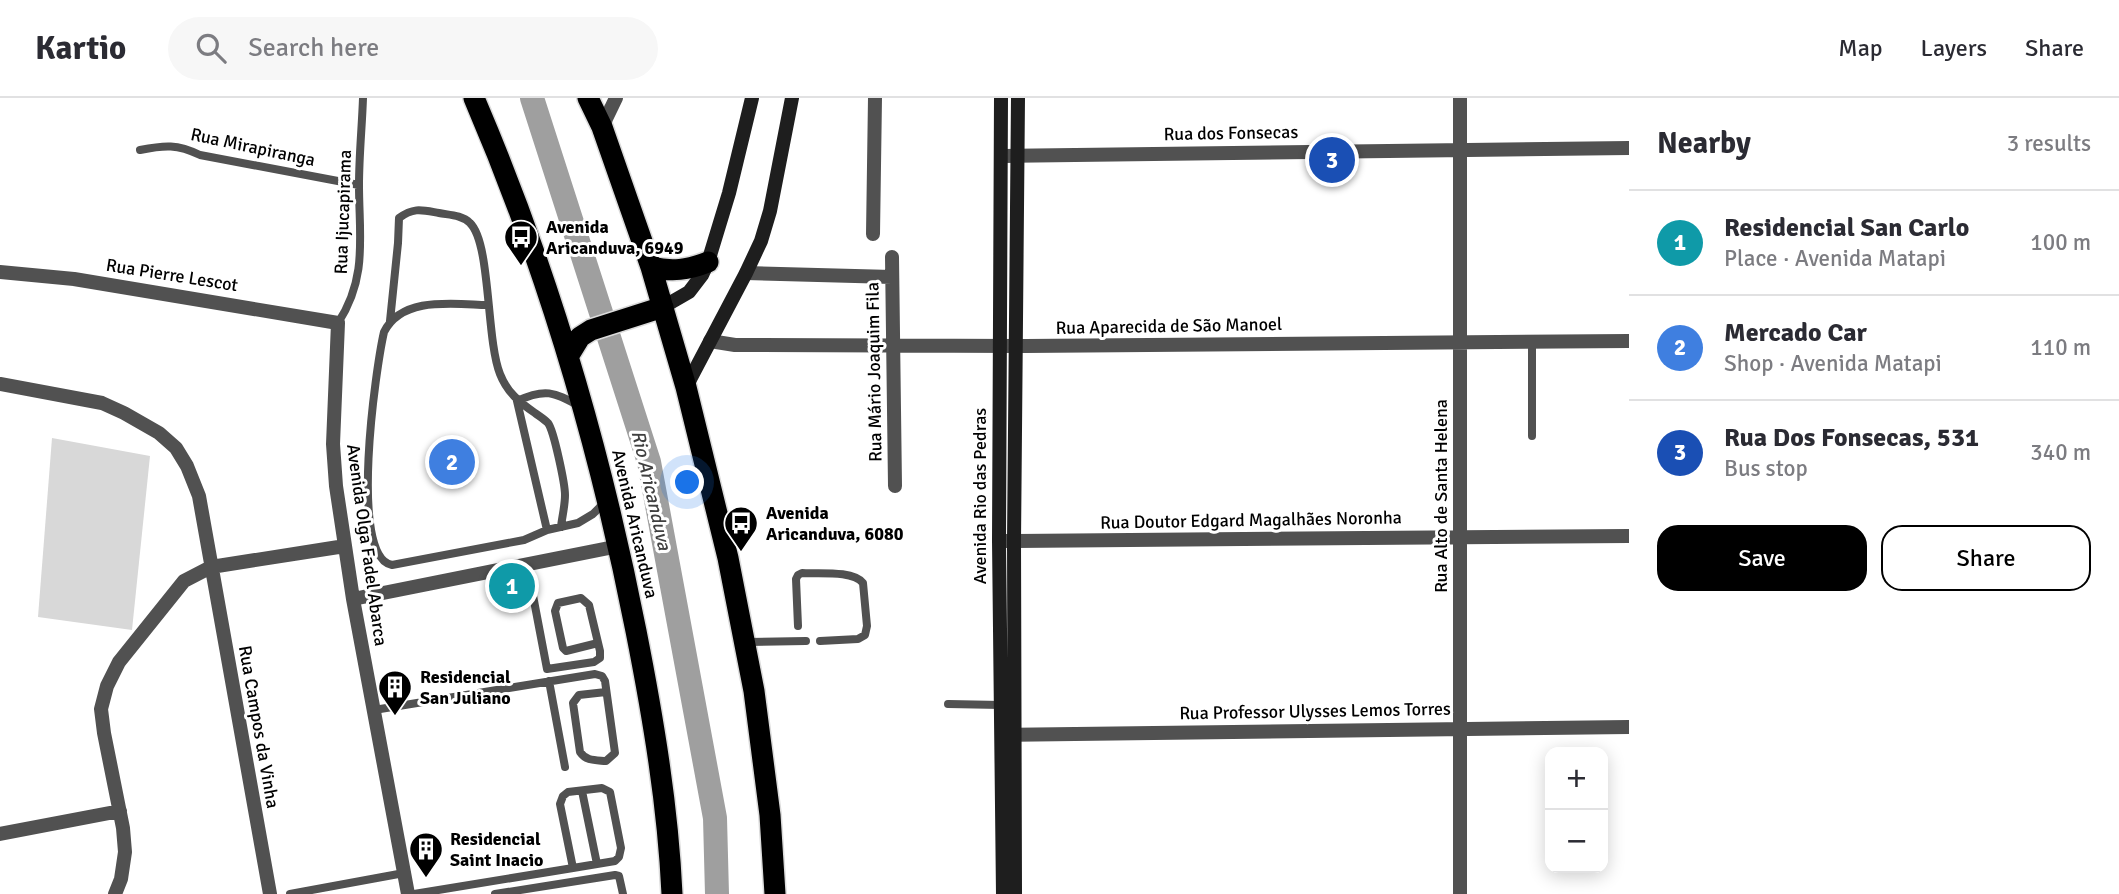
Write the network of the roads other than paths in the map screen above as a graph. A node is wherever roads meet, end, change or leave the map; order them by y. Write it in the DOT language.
graph roads {
  1 [pos="363,98"];
  2 [pos="474,98"];
  3 [pos="588,98"];
  4 [pos="616,98"];
  5 [pos="752,98"];
  6 [pos="792,98"];
  7 [pos="875,98"];
  8 [pos="1001,98"];
  9 [pos="1018,98"];
  10 [pos="1460,98"];
  11 [pos="602,127"];
  12 [pos="1629,148"];
  13 [pos="140,150"];
  14 [pos="1460,150"];
  15 [pos="1018,155"];
  16 [pos="1001,156"];
  17 [pos="359,185"];
  18 [pos="873,234"];
  19 [pos="892,257"];
  20 [pos="708,262"];
  21 [pos="651,267"];
  22 [pos="0,272"];
  23 [pos="746,274"];
  24 [pos="892,276"];
  25 [pos="487,305"];
  26 [pos="663,307"];
  27 [pos="390,321"];
  28 [pos="338,323"];
  29 [pos="710,341"];
  30 [pos="1629,341"];
  31 [pos="1461,342"];
  32 [pos="1532,342"];
  33 [pos="893,346"];
  34 [pos="1000,346"];
  35 [pos="1015,346"];
  36 [pos="569,355"];
  37 [pos="0,384"];
  38 [pos="686,387"];
  39 [pos="517,401"];
  40 [pos="583,408"];
  41 [pos="1532,436"];
  42 [pos="895,486"];
  43 [pos="607,500"];
  44 [pos="561,527"];
  45 [pos="547,530"];
  46 [pos="1629,536"];
  47 [pos="1460,537"];
  48 [pos="1006,541"];
  49 [pos="345,546"];
  50 [pos="619,546"];
  51 [pos="527,564"];
  52 [pos="211,567"];
  53 [pos="353,599"];
  54 [pos="820,641"];
  55 [pos="744,642"];
  56 [pos="598,643"];
  57 [pos="549,681"];
  58 [pos="607,692"];
  59 [pos="948,704"];
  60 [pos="1008,705"];
  61 [pos="374,710"];
  62 [pos="1629,727"];
  63 [pos="1459,729"];
  64 [pos="1008,735"];
  65 [pos="565,767"];
  66 [pos="582,791"];
  67 [pos="120,811"];
  68 [pos="0,834"];
  69 [pos="597,864"];
  70 [pos="573,868"];
  71 [pos="404,873"];
  72 [pos="115,894"];
  73 [pos="270,894"];
  74 [pos="290,894"];
  75 [pos="408,894"];
  76 [pos="414,894"];
  77 [pos="495,894"];
  78 [pos="623,894"];
  79 [pos="672,894"];
  80 [pos="775,894"];
  81 [pos="1003,894"];
  82 [pos="1015,894"];
  83 [pos="1461,894"];
  1 -- 17 [label="lane, Rua Ijucapirama"];
  2 -- 36 [label="highway, Avenida Aricanduva"];
  3 -- 11 [label="highway"];
  4 -- 11 [label="street"];
  5 -- 20 [label="main road"];
  6 -- 23 [label="main road"];
  7 -- 18 [label="street"];
  8 -- 16 [label="main road, Avenida Rio das Pedras"];
  9 -- 15 [label="main road, Avenida Rio das Pedras"];
  10 -- 14 [label="street, Rua Alto de Santa Helena"];
  11 -- 21 [label="highway"];
  12 -- 14 [label="street, Rua dos Fonsecas"];
  13 -- 17 [label="lane, Rua Mirapiranga"];
  14 -- 15 [label="street, Rua dos Fonsecas"];
  14 -- 31 [label="street, Rua Alto de Santa Helena"];
  15 -- 16 [label="street, Rua dos Fonsecas"];
  15 -- 35 [label="main road, Avenida Rio das Pedras"];
  16 -- 34 [label="main road, Avenida Rio das Pedras"];
  17 -- 28 [label="lane, Rua Ijucapirama"];
  19 -- 24 [label="street, Rua Mário Joaquim Fila"];
  20 -- 21 [label="highway"];
  20 -- 26 [label="main road"];
  21 -- 26 [label="highway"];
  22 -- 28 [label="street, Rua Pierre Lescot"];
  23 -- 24 [label="street"];
  23 -- 29 [label="main road"];
  24 -- 33 [label="street, Rua Mário Joaquim Fila"];
  25 -- 27 [label="lane"];
  25 -- 27 [label="lane"];
  25 -- 39 [label="lane"];
  26 -- 36 [label="highway"];
  26 -- 38 [label="highway"];
  27 -- 45 [label="lane"];
  28 -- 49 [label="street, Avenida Olga Fadel Abarca"];
  29 -- 33 [label="street, Rua Aparecida de São Manoel"];
  29 -- 38 [label="main road"];
  30 -- 32 [label="street, Rua Aparecida de São Manoel"];
  31 -- 32 [label="street, Rua Aparecida de São Manoel"];
  31 -- 35 [label="street, Rua Aparecida de São Manoel"];
  31 -- 47 [label="street, Rua Alto de Santa Helena"];
  32 -- 41 [label="lane"];
  33 -- 34 [label="street, Rua Aparecida de São Manoel"];
  33 -- 42 [label="street, Rua Mário Joaquim Fila"];
  34 -- 35 [label="street, Rua Aparecida de São Manoel"];
  34 -- 48 [label="main road, Avenida Rio das Pedras"];
  35 -- 48 [label="main road, Avenida Rio das Pedras"];
  36 -- 40 [label="highway, Avenida Aricanduva"];
  37 -- 52 [label="street"];
  38 -- 55 [label="highway"];
  39 -- 40 [label="lane"];
  39 -- 44 [label="lane"];
  39 -- 45 [label="lane"];
  40 -- 43 [label="highway, Avenida Aricanduva"];
  43 -- 44 [label="lane"];
  43 -- 50 [label="highway, Avenida Aricanduva"];
  44 -- 45 [label="lane"];
  46 -- 47 [label="street, Rua Doutor Edgard Magalhães Noronha"];
  47 -- 48 [label="street, Rua Doutor Edgard Magalhães Noronha"];
  47 -- 63 [label="street, Rua Alto de Santa Helena"];
  48 -- 60 [label="main road, Avenida Rio das Pedras"];
  49 -- 52 [label="street"];
  49 -- 53 [label="street, Avenida Olga Fadel Abarca"];
  50 -- 51 [label="street"];
  50 -- 79 [label="highway, Avenida Aricanduva"];
  51 -- 53 [label="street"];
  51 -- 56 [label="lane"];
  52 -- 67 [label="street"];
  52 -- 73 [label="street, Rua Campos da Vinha"];
  53 -- 61 [label="street, Avenida Olga Fadel Abarca"];
  54 -- 55 [label="lane"];
  55 -- 80 [label="highway"];
  56 -- 56 [label="lane"];
  57 -- 58 [label="lane"];
  57 -- 61 [label="lane"];
  57 -- 65 [label="lane"];
  58 -- 58 [label="lane"];
  59 -- 60 [label="lane"];
  60 -- 64 [label="main road, Avenida Rio das Pedras"];
  61 -- 71 [label="street, Avenida Olga Fadel Abarca"];
  62 -- 63 [label="street, Rua Professor Ulysses Lemos Torres"];
  63 -- 64 [label="street, Rua Professor Ulysses Lemos Torres"];
  63 -- 83 [label="street, Rua Alto de Santa Helena"];
  64 -- 81 [label="main road, Avenida Rio das Pedras"];
  64 -- 82 [label="main road, Avenida Rio das Pedras"];
  66 -- 69 [label="lane"];
  66 -- 69 [label="lane"];
  66 -- 70 [label="lane"];
  67 -- 68 [label="street"];
  67 -- 72 [label="street"];
  69 -- 70 [label="lane"];
  70 -- 76 [label="lane"];
  71 -- 74 [label="lane"];
  71 -- 75 [label="street, Avenida Olga Fadel Abarca"];
  77 -- 78 [label="lane"];
}
